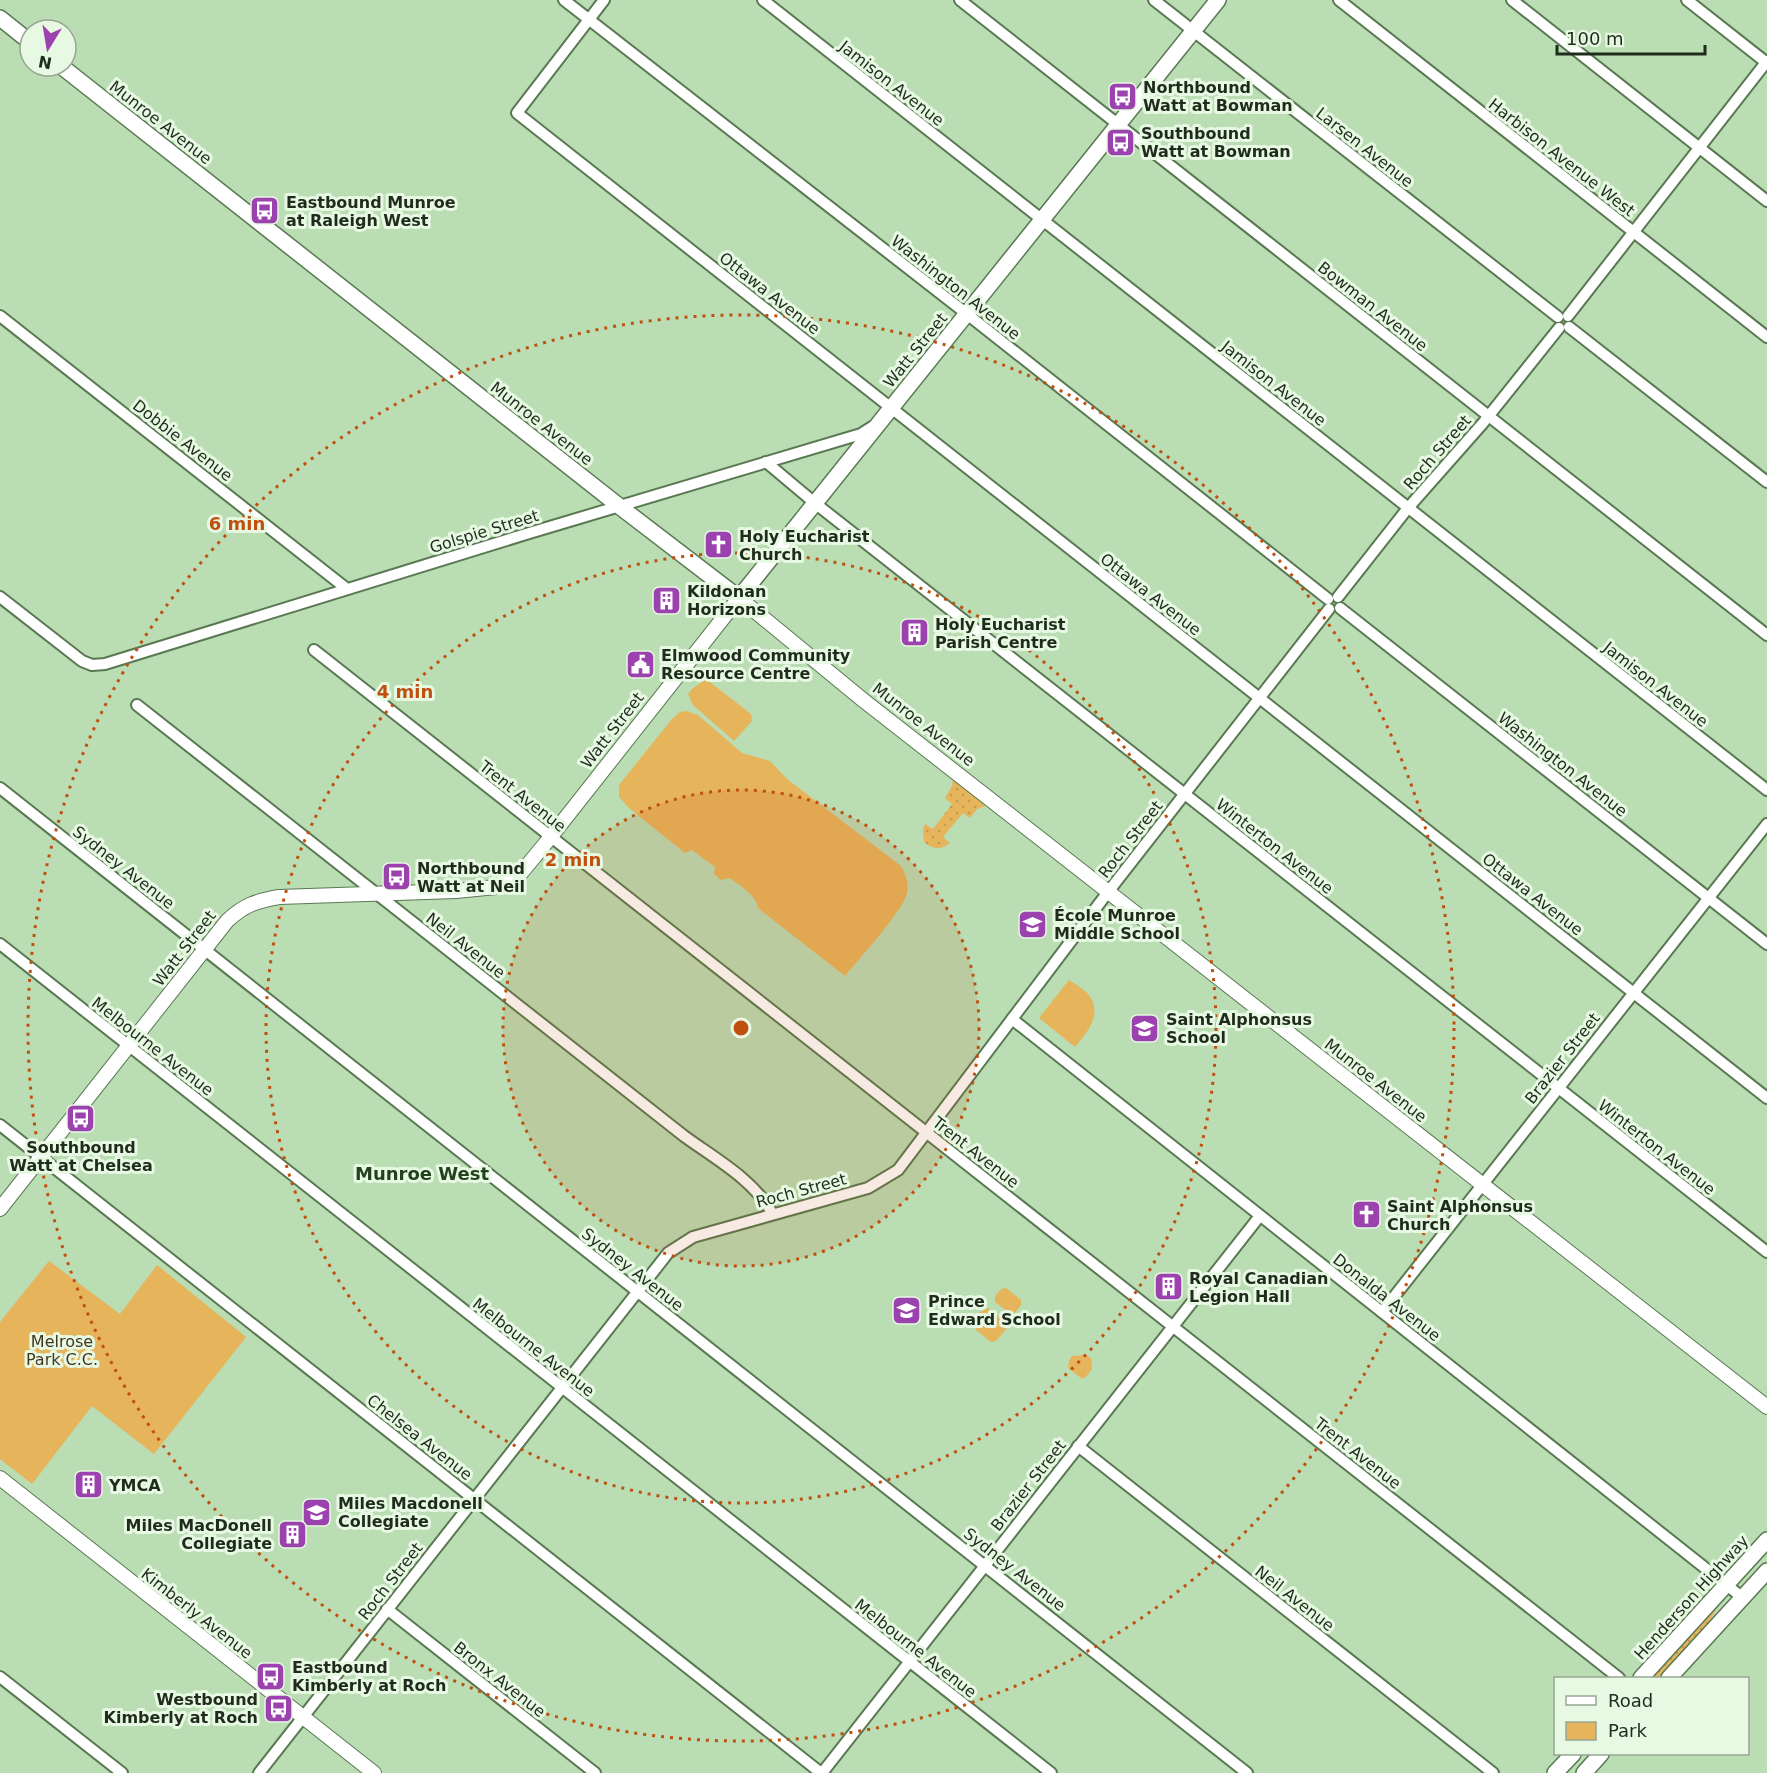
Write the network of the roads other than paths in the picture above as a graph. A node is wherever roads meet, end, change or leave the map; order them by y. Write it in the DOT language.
graph roads {
  1 [pos="564,0"];
  2 [pos="604,0"];
  3 [pos="763,0"];
  4 [pos="960,0"];
  5 [pos="1154,0"];
  6 [pos="1218,0"];
  7 [pos="1339,0"];
  8 [pos="1512,0"];
  9 [pos="1687,0"];
  10 [pos="0,18"];
  11 [pos="589,20"];
  12 [pos="1193,31"];
  13 [pos="18,32"];
  14 [pos="1767,62"];
  15 [pos="76,78"];
  16 [pos="1119,125"];
  17 [pos="1701,149"];
  18 [pos="1767,201"];
  19 [pos="1042,220"];
  20 [pos="1634,232"];
  21 [pos="967,314"];
  22 [pos="0,316"];
  23 [pos="1564,322"];
  24 [pos="1767,337"];
  25 [pos="887,414"];
  26 [pos="1488,416"];
  27 [pos="766,462"];
  28 [pos="1767,482"];
  29 [pos="816,504"];
  30 [pos="619,506"];
  31 [pos="1408,508"];
  32 [pos="347,589"];
  33 [pos="0,597"];
  34 [pos="739,598"];
  35 [pos="1334,603"];
  36 [pos="1767,635"];
  37 [pos="314,650"];
  38 [pos="1260,698"];
  39 [pos="137,705"];
  40 [pos="0,788"];
  41 [pos="1767,790"];
  42 [pos="1185,794"];
  43 [pos="1767,824"];
  44 [pos="550,837"];
  45 [pos="1108,892"];
  46 [pos="378,894"];
  47 [pos="1708,898"];
  48 [pos="0,944"];
  49 [pos="1767,944"];
  50 [pos="205,950"];
  51 [pos="1634,992"];
  52 [pos="1012,1019"];
  53 [pos="129,1047"];
  54 [pos="1557,1088"];
  55 [pos="1767,1098"];
  56 [pos="0,1125"];
  57 [pos="927,1133"];
  58 [pos="41,1158"];
  59 [pos="1482,1186"];
  60 [pos="0,1209"];
  61 [pos="772,1213"];
  62 [pos="1259,1216"];
  63 [pos="1767,1252"];
  64 [pos="637,1291"];
  65 [pos="1382,1312"];
  66 [pos="1172,1326"];
  67 [pos="561,1388"];
  68 [pos="1767,1407"];
  69 [pos="1078,1446"];
  70 [pos="0,1478"];
  71 [pos="476,1499"];
  72 [pos="1767,1540"];
  73 [pos="985,1565"];
  74 [pos="1767,1571"];
  75 [pos="1727,1584"];
  76 [pos="1743,1598"];
  77 [pos="387,1609"];
  78 [pos="909,1662"];
  79 [pos="0,1677"];
  80 [pos="1618,1677"];
  81 [pos="1642,1677"];
  82 [pos="1670,1677"];
  83 [pos="303,1717"];
  84 [pos="1572,1755"];
  85 [pos="1600,1755"];
  86 [pos="122,1773"];
  87 [pos="260,1773"];
  88 [pos="374,1773"];
  89 [pos="595,1773"];
  90 [pos="822,1773"];
  91 [pos="1051,1773"];
  92 [pos="1247,1773"];
  93 [pos="1493,1773"];
  94 [pos="1555,1773"];
  95 [pos="1584,1773"];
  1 -- 11 [label="street, Washington Avenue"];
  2 -- 11 [label="street"];
  3 -- 19 [label="street, Jamison Avenue"];
  4 -- 16 [label="street, Bowman Avenue"];
  5 -- 12 [label="street, Larsen Avenue"];
  6 -- 12 [label="main road, Watt Street"];
  7 -- 20 [label="street, Harbison Avenue West"];
  8 -- 17 [label="street"];
  9 -- 14 [label="street"];
  10 -- 13 [label="main road"];
  11 -- 21 [label="street, Washington Avenue"];
  11 -- 25 [label="street, Ottawa Avenue"];
  12 -- 16 [label="main road, Watt Street"];
  12 -- 23 [label="street, Larsen Avenue"];
  14 -- 17 [label="street, Roch Street"];
  15 -- 30 [label="main road, Munroe Avenue"];
  16 -- 19 [label="main road, Watt Street"];
  16 -- 26 [label="street, Bowman Avenue"];
  17 -- 18 [label="street"];
  17 -- 20 [label="street, Roch Street"];
  19 -- 21 [label="main road, Watt Street"];
  19 -- 31 [label="street, Jamison Avenue"];
  20 -- 23 [label="street, Roch Street"];
  20 -- 24 [label="street, Harbison Avenue West"];
  21 -- 25 [label="main road, Watt Street"];
  21 -- 35 [label="street, Washington Avenue"];
  22 -- 32 [label="street, Dobbie Avenue"];
  23 -- 26 [label="street, Roch Street"];
  23 -- 28 [label="street, Larsen Avenue"];
  25 -- 27 [label="street, Golspie Street"];
  25 -- 29 [label="main road, Watt Street"];
  25 -- 38 [label="street, Ottawa Avenue"];
  26 -- 31 [label="street, Roch Street"];
  26 -- 36 [label="street, Bowman Avenue"];
  27 -- 29 [label="street, Winterton Avenue"];
  27 -- 30 [label="street, Golspie Street"];
  29 -- 34 [label="main road, Watt Street"];
  29 -- 42 [label="street, Winterton Avenue"];
  30 -- 32 [label="street, Golspie Street"];
  30 -- 34 [label="main road, Munroe Avenue"];
  31 -- 35 [label="street, Roch Street"];
  31 -- 41 [label="street, Jamison Avenue"];
  32 -- 33 [label="street, Golspie Street"];
  34 -- 44 [label="street, Watt Street"];
  34 -- 45 [label="street, Munroe Avenue"];
  35 -- 38 [label="street, Roch Street"];
  35 -- 47 [label="street, Washington Avenue"];
  37 -- 44 [label="street, Trent Avenue"];
  38 -- 42 [label="street, Roch Street"];
  38 -- 51 [label="street, Ottawa Avenue"];
  39 -- 46 [label="street, Neil Avenue"];
  40 -- 50 [label="street, Sydney Avenue"];
  42 -- 45 [label="street, Roch Street"];
  42 -- 54 [label="street, Winterton Avenue"];
  43 -- 47 [label="street, Brazier Street"];
  44 -- 46 [label="street, Watt Street"];
  44 -- 57 [label="street, Trent Avenue"];
  45 -- 52 [label="street, Roch Street"];
  45 -- 59 [label="street, Munroe Avenue"];
  46 -- 50 [label="street, Watt Street"];
  46 -- 61 [label="street, Neil Avenue"];
  47 -- 49 [label="street, Washington Avenue"];
  47 -- 51 [label="street, Brazier Street"];
  48 -- 53 [label="street, Melbourne Avenue"];
  50 -- 53 [label="street, Watt Street"];
  50 -- 64 [label="street, Sydney Avenue"];
  51 -- 54 [label="street, Brazier Street"];
  51 -- 55 [label="street, Ottawa Avenue"];
  52 -- 57 [label="street, Roch Street"];
  52 -- 62 [label="street, Donalda Avenue"];
  53 -- 58 [label="street, Watt Street"];
  53 -- 67 [label="street, Melbourne Avenue"];
  54 -- 59 [label="street, Brazier Street"];
  54 -- 63 [label="street, Winterton Avenue"];
  56 -- 58 [label="street, Chelsea Avenue"];
  57 -- 61 [label="street, Roch Street"];
  57 -- 66 [label="street, Trent Avenue"];
  58 -- 60 [label="street, Watt Street"];
  58 -- 71 [label="street, Chelsea Avenue"];
  59 -- 65 [label="street, Brazier Street"];
  59 -- 68 [label="street, Munroe Avenue"];
  61 -- 64 [label="street, Roch Street"];
  62 -- 65 [label="street, Donalda Avenue"];
  62 -- 66 [label="street, Brazier Street"];
  64 -- 67 [label="street, Roch Street"];
  64 -- 73 [label="street, Sydney Avenue"];
  65 -- 75 [label="street, Donalda Avenue"];
  66 -- 69 [label="street, Brazier Street"];
  66 -- 80 [label="street, Trent Avenue"];
  67 -- 71 [label="street, Roch Street"];
  67 -- 78 [label="street, Melbourne Avenue"];
  69 -- 73 [label="street, Brazier Street"];
  69 -- 93 [label="street, Neil Avenue"];
  70 -- 83 [label="street, Kimberly Avenue"];
  71 -- 77 [label="street, Roch Street"];
  71 -- 90 [label="street, Chelsea Avenue"];
  72 -- 75 [label="main road, Henderson Highway"];
  73 -- 78 [label="street, Brazier Street"];
  73 -- 92 [label="street, Sydney Avenue"];
  74 -- 76 [label="main road"];
  75 -- 76 [label="street, Donalda Avenue"];
  75 -- 81 [label="main road, Henderson Highway"];
  76 -- 82 [label="main road"];
  77 -- 83 [label="street, Roch Street"];
  77 -- 89 [label="street, Bronx Avenue"];
  78 -- 90 [label="street, Brazier Street"];
  78 -- 91 [label="street, Melbourne Avenue"];
  79 -- 86 [label="street"];
  83 -- 87 [label="street, Roch Street"];
  83 -- 88 [label="street, Kimberly Avenue"];
  84 -- 94 [label="main road"];
  85 -- 95 [label="main road"];
}
